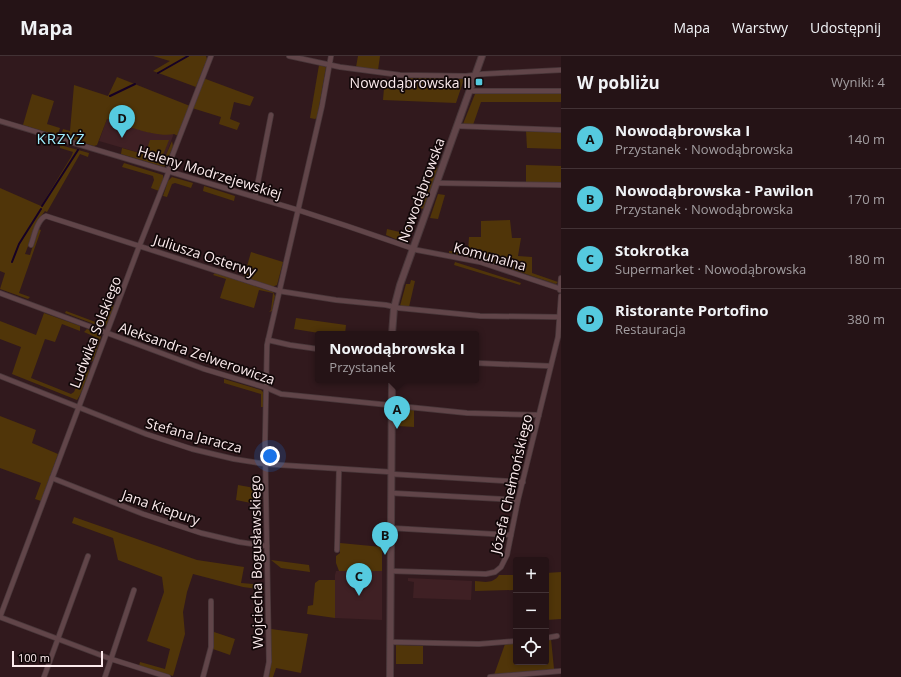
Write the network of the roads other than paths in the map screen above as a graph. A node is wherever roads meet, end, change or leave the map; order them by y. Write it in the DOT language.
graph roads {
  1 [pos="211,56"];
  2 [pos="289,56"];
  3 [pos="331,56"];
  4 [pos="482,56"];
  5 [pos="330,64"];
  6 [pos="561,70"];
  7 [pos="475,75"];
  8 [pos="470,91"];
  9 [pos="561,91"];
  10 [pos="271,115"];
  11 [pos="0,121"];
  12 [pos="457,126"];
  13 [pos="561,130"];
  14 [pos="169,171"];
  15 [pos="437,183"];
  16 [pos="561,185"];
  17 [pos="255,197"];
  18 [pos="298,210"];
  19 [pos="31,245"];
  20 [pos="140,245"];
  21 [pos="413,249"];
  22 [pos="561,278"];
  23 [pos="560,288"];
  24 [pos="279,291"];
  25 [pos="1,294"];
  26 [pos="561,296"];
  27 [pos="394,308"];
  28 [pos="559,316"];
  29 [pos="392,331"];
  30 [pos="107,333"];
  31 [pos="268,340"];
  32 [pos="315,349"];
  33 [pos="479,363"];
  34 [pos="550,366"];
  35 [pos="0,376"];
  36 [pos="392,383"];
  37 [pos="266,388"];
  38 [pos="391,405"];
  39 [pos="78,408"];
  40 [pos="539,414"];
  41 [pos="265,464"];
  42 [pos="339,468"];
  43 [pos="391,473"];
  44 [pos="52,478"];
  45 [pos="523,482"];
  46 [pos="391,493"];
  47 [pos="518,500"];
  48 [pos="391,528"];
  49 [pos="511,535"];
  50 [pos="267,546"];
  51 [pos="337,550"];
  52 [pos="88,556"];
  53 [pos="391,571"];
  54 [pos="134,590"];
  55 [pos="211,601"];
  56 [pos="0,617"];
  57 [pos="557,636"];
  58 [pos="549,637"];
  59 [pos="58,640"];
  60 [pos="390,642"];
  61 [pos="513,642"];
  62 [pos="111,659"];
  63 [pos="561,670"];
  64 [pos="44,677"];
  65 [pos="104,677"];
  66 [pos="166,677"];
  67 [pos="203,677"];
  68 [pos="266,677"];
  69 [pos="390,677"];
  70 [pos="490,677"];
  1 -- 14 [label="street, Ludwika Solskiego"];
  2 -- 5 [label="street"];
  3 -- 5 [label="street, Wojciecha Bogusławskiego"];
  4 -- 7 [label="street, Nowodąbrowska"];
  5 -- 7 [label="street"];
  5 -- 18 [label="street, Wojciecha Bogusławskiego"];
  6 -- 7 [label="street"];
  7 -- 8 [label="street, Nowodąbrowska"];
  8 -- 9 [label="street"];
  8 -- 12 [label="street, Nowodąbrowska"];
  10 -- 17 [label="street"];
  11 -- 14 [label="street, Heleny Modrzejewskiej"];
  12 -- 13 [label="street"];
  12 -- 15 [label="street, Nowodąbrowska"];
  14 -- 17 [label="street, Heleny Modrzejewskiej"];
  14 -- 20 [label="street, Ludwika Solskiego"];
  15 -- 16 [label="street"];
  15 -- 21 [label="street, Nowodąbrowska"];
  17 -- 18 [label="street, Heleny Modrzejewskiej"];
  18 -- 21 [label="street, Heleny Modrzejewskiej"];
  18 -- 24 [label="street, Wojciecha Bogusławskiego"];
  19 -- 20 [label="street, Juliusza Osterwy"];
  20 -- 24 [label="street, Juliusza Osterwy"];
  20 -- 30 [label="street, Ludwika Solskiego"];
  21 -- 23 [label="street, Komunalna"];
  21 -- 27 [label="street, Nowodąbrowska"];
  22 -- 23 [label="street, Józefa Chełmońskiego"];
  23 -- 26 [label="street, Józefa Chełmońskiego"];
  24 -- 27 [label="street, Juliusza Osterwy"];
  24 -- 31 [label="street, Wojciecha Bogusławskiego"];
  25 -- 30 [label="street, Aleksandra Zelwerowicza"];
  26 -- 28 [label="street, Józefa Chełmońskiego"];
  27 -- 28 [label="street, Juliusza Osterwy"];
  27 -- 29 [label="street, Nowodąbrowska"];
  28 -- 34 [label="street, Józefa Chełmońskiego"];
  30 -- 37 [label="street, Aleksandra Zelwerowicza"];
  30 -- 39 [label="street, Ludwika Solskiego"];
  31 -- 32 [label="street"];
  31 -- 37 [label="street, Wojciecha Bogusławskiego"];
  33 -- 34 [label="street"];
  34 -- 40 [label="street, Józefa Chełmońskiego"];
  35 -- 39 [label="street, Stefana Jaracza"];
  36 -- 38 [label="street"];
  37 -- 38 [label="street, Aleksandra Zelwerowicza"];
  37 -- 41 [label="street, Wojciecha Bogusławskiego"];
  38 -- 40 [label="street, Aleksandra Zelwerowicza"];
  38 -- 43 [label="street"];
  39 -- 41 [label="street, Stefana Jaracza"];
  39 -- 44 [label="street, Ludwika Solskiego"];
  40 -- 45 [label="street, Józefa Chełmońskiego"];
  41 -- 42 [label="street, Stefana Jaracza"];
  41 -- 50 [label="street, Wojciecha Bogusławskiego"];
  42 -- 43 [label="street, Stefana Jaracza"];
  42 -- 51 [label="street"];
  43 -- 45 [label="street, Stefana Jaracza"];
  43 -- 46 [label="street"];
  44 -- 50 [label="street, Jana Kiepury"];
  44 -- 56 [label="street, Ludwika Solskiego"];
  45 -- 47 [label="street, Józefa Chełmońskiego"];
  46 -- 47 [label="street"];
  46 -- 48 [label="street"];
  47 -- 49 [label="street, Józefa Chełmońskiego"];
  48 -- 49 [label="street"];
  48 -- 53 [label="street"];
  49 -- 53 [label="street, Józefa Chełmońskiego"];
  50 -- 68 [label="street, Wojciecha Bogusławskiego"];
  52 -- 59 [label="street"];
  53 -- 60 [label="street"];
  54 -- 62 [label="street"];
  55 -- 67 [label="street"];
  56 -- 59 [label="street"];
  57 -- 58 [label="street"];
  59 -- 62 [label="street"];
  59 -- 64 [label="street"];
  60 -- 61 [label="street"];
  60 -- 69 [label="street"];
  62 -- 65 [label="street"];
  62 -- 66 [label="street"];
  63 -- 70 [label="street"];
}
